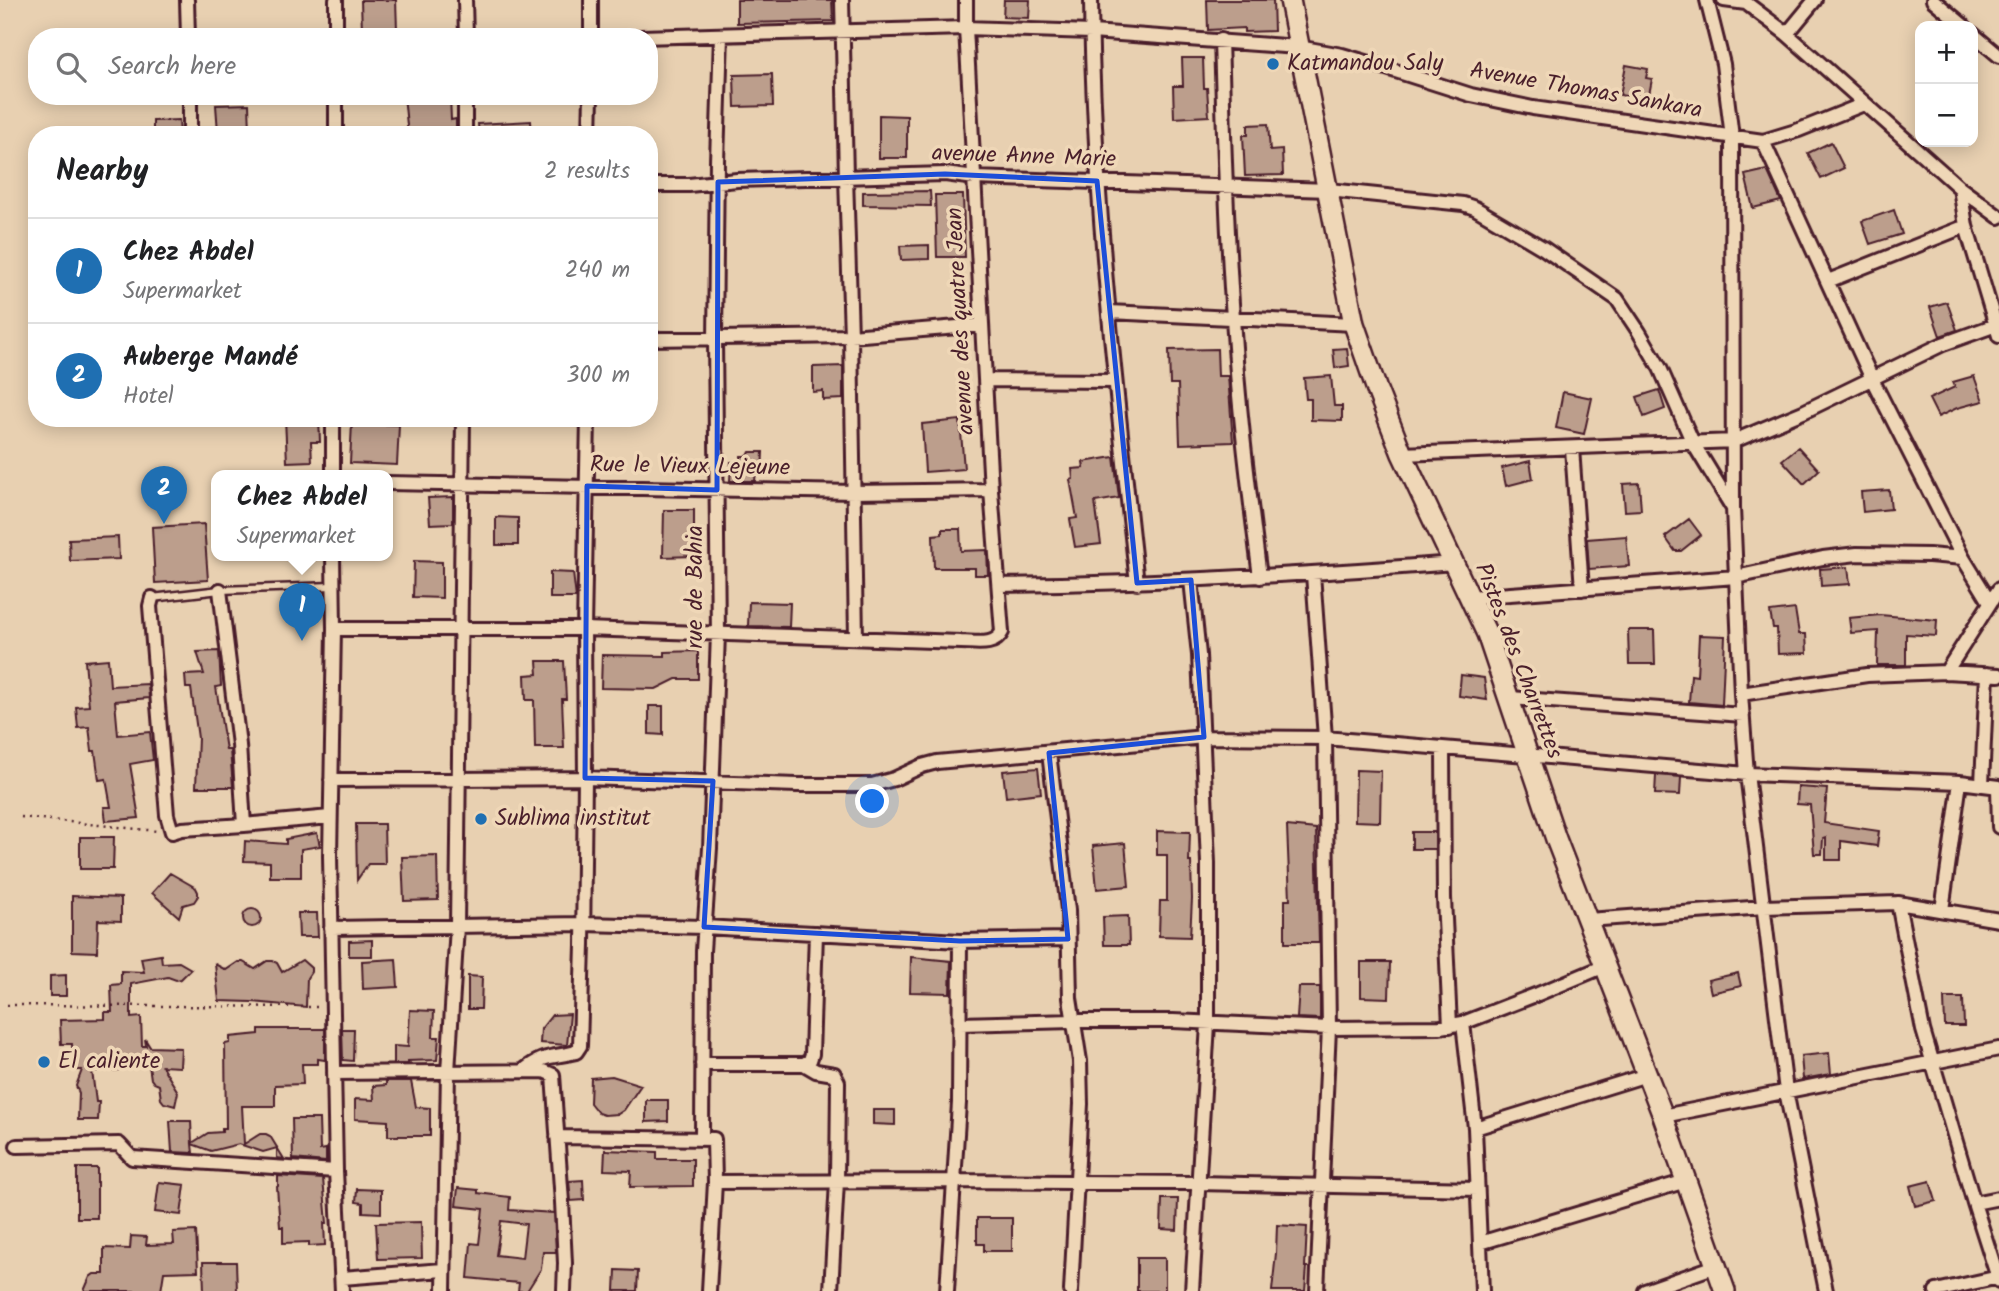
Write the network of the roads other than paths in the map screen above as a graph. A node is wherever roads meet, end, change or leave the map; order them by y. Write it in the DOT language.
graph roads {
  1 [pos="187,0"];
  2 [pos="336,0"];
  3 [pos="465,0"];
  4 [pos="591,0"];
  5 [pos="842,0"];
  6 [pos="966,0"];
  7 [pos="1091,0"];
  8 [pos="1290,0"];
  9 [pos="1707,0"];
  10 [pos="1724,0"];
  11 [pos="1815,0"];
  12 [pos="1933,0"];
  13 [pos="1958,21"];
  14 [pos="188,28"];
  15 [pos="336,28"];
  16 [pos="466,28"];
  17 [pos="591,28"];
  18 [pos="966,28"];
  19 [pos="844,32"];
  20 [pos="1092,32"];
  21 [pos="1787,34"];
  22 [pos="721,35"];
  23 [pos="658,37"];
  24 [pos="1978,37"];
  25 [pos="1221,40"];
  26 [pos="1298,47"];
  27 [pos="1999,56"];
  28 [pos="1864,104"];
  29 [pos="190,105"];
  30 [pos="336,105"];
  31 [pos="465,105"];
  32 [pos="591,105"];
  33 [pos="190,126"];
  34 [pos="336,126"];
  35 [pos="465,126"];
  36 [pos="590,126"];
  37 [pos="1732,137"];
  38 [pos="1763,141"];
  39 [pos="846,177"];
  40 [pos="975,178"];
  41 [pos="1097,181"];
  42 [pos="718,182"];
  43 [pos="658,185"];
  44 [pos="1225,187"];
  45 [pos="1960,188"];
  46 [pos="1329,190"];
  47 [pos="1999,217"];
  48 [pos="1966,226"];
  49 [pos="1828,281"];
  50 [pos="1109,312"];
  51 [pos="1233,318"];
  52 [pos="1354,324"];
  53 [pos="982,326"];
  54 [pos="1997,330"];
  55 [pos="851,336"];
  56 [pos="658,339"];
  57 [pos="715,340"];
  58 [pos="1872,379"];
  59 [pos="986,380"];
  60 [pos="1115,381"];
  61 [pos="334,427"];
  62 [pos="464,427"];
  63 [pos="587,427"];
  64 [pos="1734,441"];
  65 [pos="1693,443"];
  66 [pos="1572,448"];
  67 [pos="1402,454"];
  68 [pos="333,470"];
  69 [pos="393,483"];
  70 [pos="464,483"];
  71 [pos="587,486"];
  72 [pos="717,490"];
  73 [pos="991,490"];
  74 [pos="854,492"];
  75 [pos="1733,508"];
  76 [pos="1963,558"];
  77 [pos="333,561"];
  78 [pos="1454,563"];
  79 [pos="1314,574"];
  80 [pos="1260,577"];
  81 [pos="1736,577"];
  82 [pos="1191,580"];
  83 [pos="1138,583"];
  84 [pos="999,585"];
  85 [pos="333,586"];
  86 [pos="1581,589"];
  87 [pos="1999,589"];
  88 [pos="220,590"];
  89 [pos="1470,597"];
  90 [pos="152,598"];
  91 [pos="1990,602"];
  92 [pos="462,628"];
  93 [pos="334,629"];
  94 [pos="584,629"];
  95 [pos="718,634"];
  96 [pos="856,638"];
  97 [pos="1946,672"];
  98 [pos="1993,674"];
  99 [pos="1741,694"];
  100 [pos="1510,698"];
  101 [pos="1743,715"];
  102 [pos="1204,737"];
  103 [pos="1325,738"];
  104 [pos="1443,749"];
  105 [pos="1049,753"];
  106 [pos="1530,757"];
  107 [pos="1747,774"];
  108 [pos="458,778"];
  109 [pos="585,778"];
  110 [pos="331,780"];
  111 [pos="713,781"];
  112 [pos="1960,782"];
  113 [pos="1982,784"];
  114 [pos="1998,787"];
  115 [pos="330,817"];
  116 [pos="244,825"];
  117 [pos="1999,827"];
  118 [pos="1898,903"];
  119 [pos="1764,907"];
  120 [pos="1942,910"];
  121 [pos="1588,920"];
  122 [pos="1999,920"];
  123 [pos="583,924"];
  124 [pos="457,926"];
  125 [pos="704,927"];
  126 [pos="331,928"];
  127 [pos="816,933"];
  128 [pos="1068,939"];
  129 [pos="960,941"];
  130 [pos="1605,965"];
  131 [pos="1073,1021"];
  132 [pos="960,1024"];
  133 [pos="1208,1024"];
  134 [pos="1456,1024"];
  135 [pos="1329,1028"];
  136 [pos="1999,1049"];
  137 [pos="1932,1063"];
  138 [pos="804,1064"];
  139 [pos="702,1065"];
  140 [pos="523,1071"];
  141 [pos="448,1072"];
  142 [pos="334,1073"];
  143 [pos="1647,1075"];
  144 [pos="1786,1091"];
  145 [pos="1663,1116"];
  146 [pos="1475,1128"];
  147 [pos="557,1137"];
  148 [pos="702,1138"];
  149 [pos="17,1146"];
  150 [pos="336,1171"];
  151 [pos="837,1181"];
  152 [pos="955,1181"];
  153 [pos="1686,1181"];
  154 [pos="715,1182"];
  155 [pos="1076,1182"];
  156 [pos="1197,1183"];
  157 [pos="1323,1187"];
  158 [pos="1477,1189"];
  159 [pos="1999,1198"];
  160 [pos="1974,1203"];
  161 [pos="1480,1243"];
  162 [pos="1716,1266"];
  163 [pos="443,1270"];
  164 [pos="1999,1278"];
  165 [pos="342,1285"];
  166 [pos="444,1291"];
  167 [pos="564,1291"];
  168 [pos="709,1291"];
  169 [pos="831,1291"];
  170 [pos="947,1291"];
  171 [pos="1071,1291"];
  172 [pos="1192,1291"];
  173 [pos="1317,1291"];
  174 [pos="1482,1291"];
  175 [pos="1645,1291"];
  176 [pos="1725,1291"];
  177 [pos="1826,1291"];
  178 [pos="1936,1291"];
  1 -- 14 [label="street"];
  2 -- 15 [label="street"];
  3 -- 16 [label="street"];
  4 -- 17 [label="street"];
  5 -- 19 [label="street"];
  6 -- 18 [label="street, avenue des quatre Jean"];
  7 -- 20 [label="street"];
  8 -- 26 [label="main road, Pistes des Charrettes"];
  9 -- 37 [label="street"];
  10 -- 21 [label="street"];
  11 -- 21 [label="street"];
  12 -- 13 [label="street"];
  18 -- 19 [label="street, Avenue Thomas Sankara"];
  18 -- 20 [label="street, Avenue Thomas Sankara"];
  18 -- 40 [label="street, avenue des quatre Jean"];
  19 -- 22 [label="street, Avenue Thomas Sankara"];
  19 -- 39 [label="street"];
  20 -- 25 [label="street, Avenue Thomas Sankara"];
  20 -- 41 [label="street"];
  21 -- 28 [label="street"];
  22 -- 23 [label="street, Avenue Thomas Sankara"];
  22 -- 42 [label="street, rue de Bahia"];
  24 -- 27 [label="street"];
  25 -- 26 [label="street, Avenue Thomas Sankara"];
  25 -- 44 [label="street"];
  26 -- 37 [label="street, Avenue Thomas Sankara"];
  26 -- 46 [label="main road, Pistes des Charrettes"];
  28 -- 38 [label="street"];
  28 -- 45 [label="street"];
  29 -- 33 [label="street"];
  30 -- 34 [label="street"];
  31 -- 35 [label="street"];
  32 -- 36 [label="street"];
  37 -- 38 [label="street, Avenue Thomas Sankara"];
  37 -- 64 [label="street"];
  38 -- 49 [label="street"];
  39 -- 40 [label="street, avenue Anne Marie"];
  39 -- 42 [label="street, avenue Anne Marie"];
  39 -- 55 [label="street"];
  40 -- 41 [label="street, avenue Anne Marie"];
  40 -- 53 [label="street, avenue des quatre Jean"];
  41 -- 44 [label="street, avenue Anne Marie"];
  41 -- 50 [label="street"];
  42 -- 43 [label="street"];
  42 -- 57 [label="street, rue de Bahia"];
  44 -- 46 [label="street, avenue Anne Marie"];
  44 -- 51 [label="street"];
  45 -- 47 [label="street"];
  45 -- 48 [label="street"];
  46 -- 52 [label="main road, Pistes des Charrettes"];
  46 -- 65 [label="street, avenue Anne Marie"];
  48 -- 49 [label="street"];
  48 -- 54 [label="street"];
  49 -- 58 [label="street"];
  50 -- 51 [label="street"];
  50 -- 60 [label="street"];
  51 -- 52 [label="street"];
  51 -- 80 [label="street"];
  52 -- 67 [label="main road, Pistes des Charrettes"];
  53 -- 55 [label="street"];
  53 -- 59 [label="street, avenue des quatre Jean"];
  54 -- 58 [label="street"];
  55 -- 57 [label="street"];
  55 -- 74 [label="street"];
  56 -- 57 [label="street"];
  57 -- 72 [label="street, rue de Bahia"];
  58 -- 64 [label="street"];
  58 -- 76 [label="street"];
  59 -- 60 [label="street"];
  59 -- 73 [label="street, avenue des quatre Jean"];
  60 -- 83 [label="street"];
  61 -- 68 [label="street"];
  62 -- 70 [label="street"];
  63 -- 71 [label="street"];
  64 -- 65 [label="street"];
  64 -- 75 [label="street"];
  65 -- 66 [label="street"];
  65 -- 75 [label="street, avenue Anne Marie"];
  66 -- 67 [label="street"];
  66 -- 86 [label="street"];
  67 -- 78 [label="main road, Pistes des Charrettes"];
  69 -- 70 [label="street, Rue le Vieux Lejeune"];
  70 -- 71 [label="street, Rue le Vieux Lejeune"];
  70 -- 92 [label="street"];
  71 -- 72 [label="street, Rue le Vieux Lejeune"];
  71 -- 94 [label="street"];
  72 -- 74 [label="street, Rue le Vieux Lejeune"];
  72 -- 95 [label="street, rue de Bahia"];
  73 -- 74 [label="street, Rue le Vieux Lejeune"];
  73 -- 84 [label="street, avenue des quatre Jean"];
  74 -- 96 [label="street"];
  75 -- 81 [label="street"];
  76 -- 81 [label="street"];
  76 -- 91 [label="street"];
  77 -- 85 [label="street"];
  78 -- 79 [label="street"];
  78 -- 89 [label="main road, Pistes des Charrettes"];
  79 -- 80 [label="street"];
  79 -- 103 [label="street"];
  80 -- 82 [label="street"];
  81 -- 86 [label="street"];
  81 -- 99 [label="street"];
  82 -- 83 [label="street"];
  82 -- 102 [label="street"];
  83 -- 84 [label="street"];
  84 -- 96 [label="street, avenue des quatre Jean"];
  85 -- 88 [label="lane"];
  85 -- 93 [label="street"];
  86 -- 89 [label="street"];
  87 -- 91 [label="street"];
  88 -- 90 [label="lane"];
  88 -- 116 [label="street"];
  89 -- 100 [label="main road, Pistes des Charrettes"];
  90 -- 116 [label="street"];
  91 -- 97 [label="street"];
  92 -- 93 [label="street"];
  92 -- 94 [label="street"];
  92 -- 108 [label="street"];
  93 -- 110 [label="street"];
  94 -- 95 [label="street"];
  94 -- 109 [label="street"];
  95 -- 96 [label="street"];
  95 -- 111 [label="street, rue de Bahia"];
  97 -- 98 [label="street"];
  97 -- 99 [label="street"];
  98 -- 113 [label="street"];
  99 -- 101 [label="street"];
  100 -- 101 [label="street"];
  100 -- 106 [label="main road, Pistes des Charrettes"];
  101 -- 107 [label="street"];
  102 -- 103 [label="street"];
  102 -- 105 [label="street"];
  102 -- 133 [label="street"];
  103 -- 104 [label="street"];
  103 -- 135 [label="street"];
  104 -- 106 [label="street"];
  104 -- 134 [label="street"];
  105 -- 111 [label="street"];
  105 -- 128 [label="street"];
  106 -- 107 [label="street"];
  106 -- 121 [label="main road, Pistes des Charrettes"];
  107 -- 112 [label="street"];
  107 -- 119 [label="street"];
  108 -- 109 [label="street"];
  108 -- 110 [label="street"];
  108 -- 124 [label="street"];
  109 -- 111 [label="street"];
  109 -- 123 [label="street"];
  110 -- 115 [label="street"];
  111 -- 125 [label="street, rue de Bahia"];
  112 -- 113 [label="street"];
  112 -- 120 [label="street"];
  113 -- 114 [label="street"];
  114 -- 117 [label="street"];
  115 -- 116 [label="street"];
  115 -- 126 [label="street"];
  118 -- 119 [label="street"];
  118 -- 120 [label="street"];
  118 -- 137 [label="street"];
  119 -- 121 [label="street"];
  119 -- 144 [label="street"];
  120 -- 122 [label="street"];
  121 -- 130 [label="main road, Pistes des Charrettes"];
  123 -- 124 [label="street"];
  123 -- 125 [label="street"];
  123 -- 140 [label="street"];
  124 -- 126 [label="street"];
  124 -- 141 [label="street"];
  125 -- 127 [label="street"];
  125 -- 139 [label="street, rue de Bahia"];
  126 -- 142 [label="street"];
  127 -- 129 [label="street"];
  127 -- 138 [label="street"];
  128 -- 129 [label="street"];
  128 -- 131 [label="street"];
  129 -- 132 [label="street"];
  130 -- 134 [label="street"];
  130 -- 143 [label="main road, Pistes des Charrettes"];
  131 -- 132 [label="street"];
  131 -- 133 [label="street"];
  131 -- 155 [label="street"];
  132 -- 152 [label="street"];
  133 -- 135 [label="street"];
  133 -- 156 [label="street"];
  134 -- 135 [label="street"];
  134 -- 146 [label="street"];
  135 -- 157 [label="street"];
  136 -- 137 [label="street"];
  137 -- 144 [label="street"];
  137 -- 160 [label="street"];
  138 -- 139 [label="street"];
  138 -- 151 [label="street"];
  139 -- 148 [label="street, rue de Bahia"];
  140 -- 141 [label="street"];
  140 -- 147 [label="street"];
  141 -- 142 [label="street"];
  141 -- 163 [label="street"];
  142 -- 150 [label="street"];
  143 -- 145 [label="main road, Pistes des Charrettes"];
  143 -- 146 [label="street"];
  144 -- 145 [label="street"];
  144 -- 177 [label="street"];
  145 -- 153 [label="main road, Pistes des Charrettes"];
  146 -- 158 [label="street"];
  147 -- 148 [label="street"];
  147 -- 167 [label="street"];
  148 -- 154 [label="street"];
  149 -- 150 [label="street"];
  150 -- 165 [label="street"];
  151 -- 152 [label="street"];
  151 -- 154 [label="street"];
  151 -- 169 [label="street"];
  152 -- 155 [label="street"];
  152 -- 170 [label="street"];
  153 -- 161 [label="street"];
  153 -- 162 [label="main road, Pistes des Charrettes"];
  154 -- 168 [label="street"];
  155 -- 156 [label="street"];
  155 -- 171 [label="street"];
  156 -- 157 [label="street"];
  156 -- 172 [label="street"];
  157 -- 158 [label="street"];
  157 -- 173 [label="street"];
  158 -- 161 [label="street"];
  159 -- 160 [label="street"];
  160 -- 164 [label="street"];
  161 -- 174 [label="street"];
  162 -- 175 [label="street"];
  162 -- 176 [label="main road, Pistes des Charrettes"];
  163 -- 165 [label="street"];
  163 -- 166 [label="street"];
  164 -- 178 [label="street"];
}
